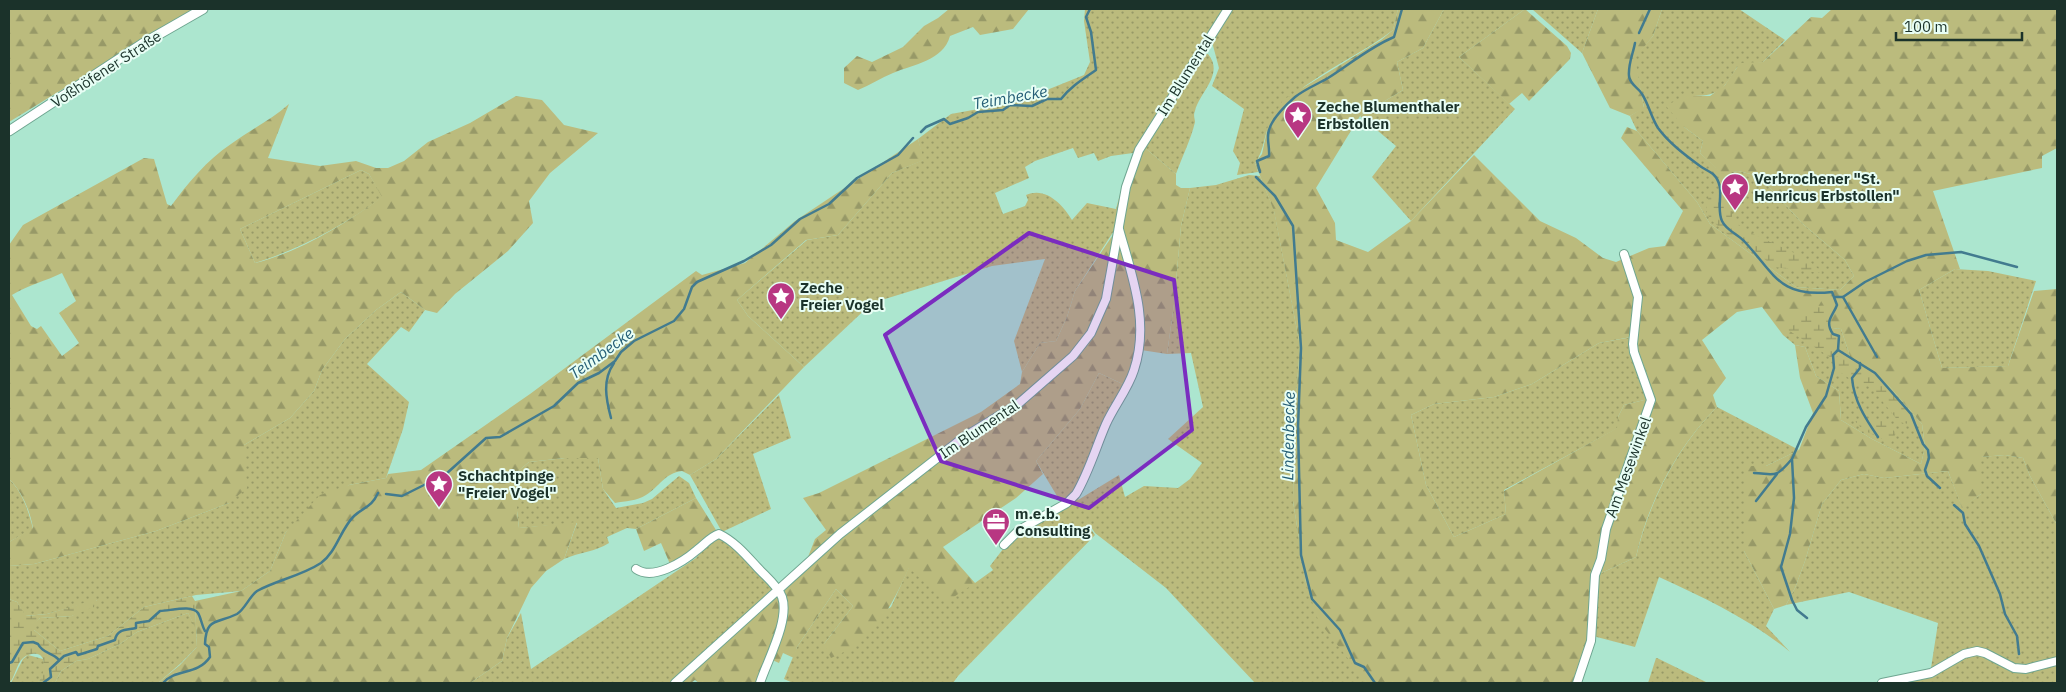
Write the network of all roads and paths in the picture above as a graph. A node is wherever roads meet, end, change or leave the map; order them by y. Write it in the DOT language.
graph roads {
  1 [pos="204,9"];
  2 [pos="1228,9"];
  3 [pos="9,131"];
  4 [pos="1119,228"];
  5 [pos="1624,254"];
  6 [pos="1004,545"];
  7 [pos="636,569"];
  8 [pos="779,591"];
  9 [pos="2057,661"];
  10 [pos="675,683"];
  11 [pos="760,683"];
  12 [pos="1578,683"];
  13 [pos="1882,683"];
  1 -- 3 [label="street, Voßhöfener Straße"];
  2 -- 4 [label="street, Im Blumental"];
  4 -- 6 [label="street, Im Blumental"];
  4 -- 8 [label="street, Im Blumental"];
  5 -- 12 [label="street, Am Mesewinkel"];
  7 -- 8 [label="street"];
  8 -- 10 [label="street, Im Blumental"];
  8 -- 11 [label="street"];
  9 -- 13 [label="street"];
}
